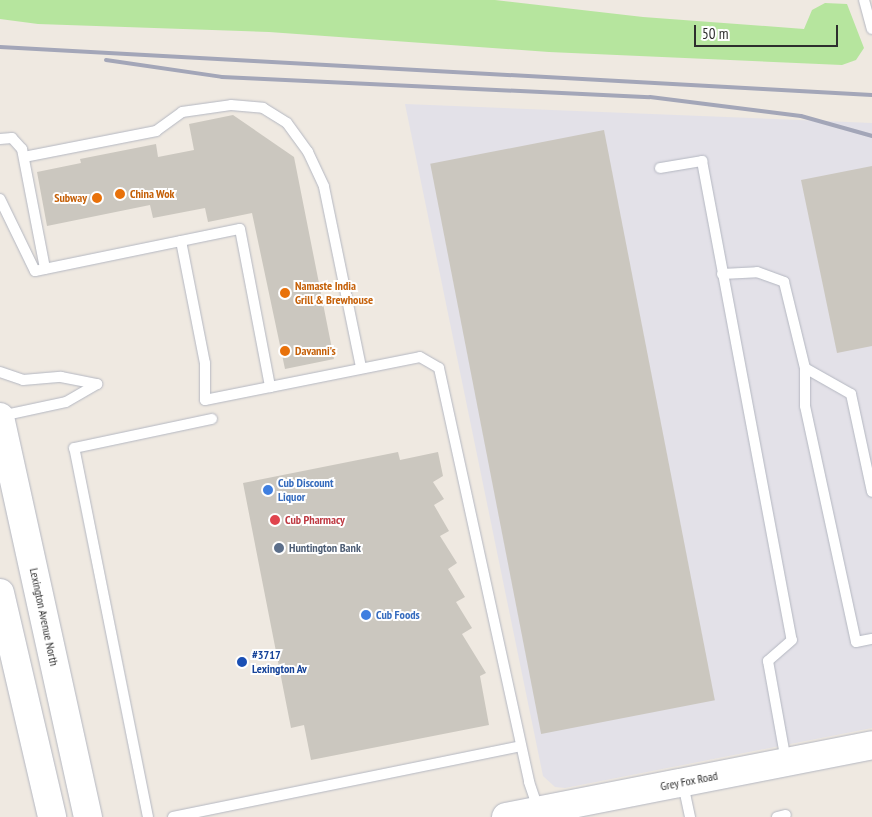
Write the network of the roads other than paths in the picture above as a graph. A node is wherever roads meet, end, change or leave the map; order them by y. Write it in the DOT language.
graph roads {
  1 [pos="864,0"];
  2 [pos="872,29"];
  3 [pos="0,139"];
  4 [pos="24,157"];
  5 [pos="660,168"];
  6 [pos="0,199"];
  7 [pos="181,241"];
  8 [pos="40,270"];
  9 [pos="722,274"];
  10 [pos="361,368"];
  11 [pos="805,368"];
  12 [pos="0,372"];
  13 [pos="270,387"];
  14 [pos="0,417"];
  15 [pos="212,419"];
  16 [pos="872,492"];
  17 [pos="0,593"];
  18 [pos="872,639"];
  19 [pos="872,745"];
  20 [pos="522,746"];
  21 [pos="786,762"];
  22 [pos="683,783"];
  23 [pos="540,814"];
  24 [pos="52,817"];
  25 [pos="88,817"];
  26 [pos="148,817"];
  27 [pos="173,817"];
  28 [pos="506,817"];
  29 [pos="690,817"];
  1 -- 2 [label="lane"];
  3 -- 4 [label="lane"];
  4 -- 8 [label="lane"];
  4 -- 10 [label="lane"];
  5 -- 9 [label="lane"];
  6 -- 8 [label="lane"];
  7 -- 8 [label="lane"];
  7 -- 13 [label="lane"];
  7 -- 13 [label="lane"];
  9 -- 11 [label="lane"];
  9 -- 21 [label="lane"];
  10 -- 13 [label="lane"];
  10 -- 20 [label="lane"];
  11 -- 16 [label="lane"];
  11 -- 18 [label="lane"];
  12 -- 14 [label="lane"];
  14 -- 25 [label="main road, Lexington Avenue North"];
  15 -- 26 [label="lane"];
  17 -- 24 [label="main road"];
  19 -- 21 [label="main road, Grey Fox Road"];
  20 -- 23 [label="lane"];
  20 -- 27 [label="lane"];
  21 -- 22 [label="main road, Grey Fox Road"];
  22 -- 23 [label="main road, Grey Fox Road"];
  22 -- 29 [label="lane"];
  23 -- 28 [label="main road, Grey Fox Road"];
}
